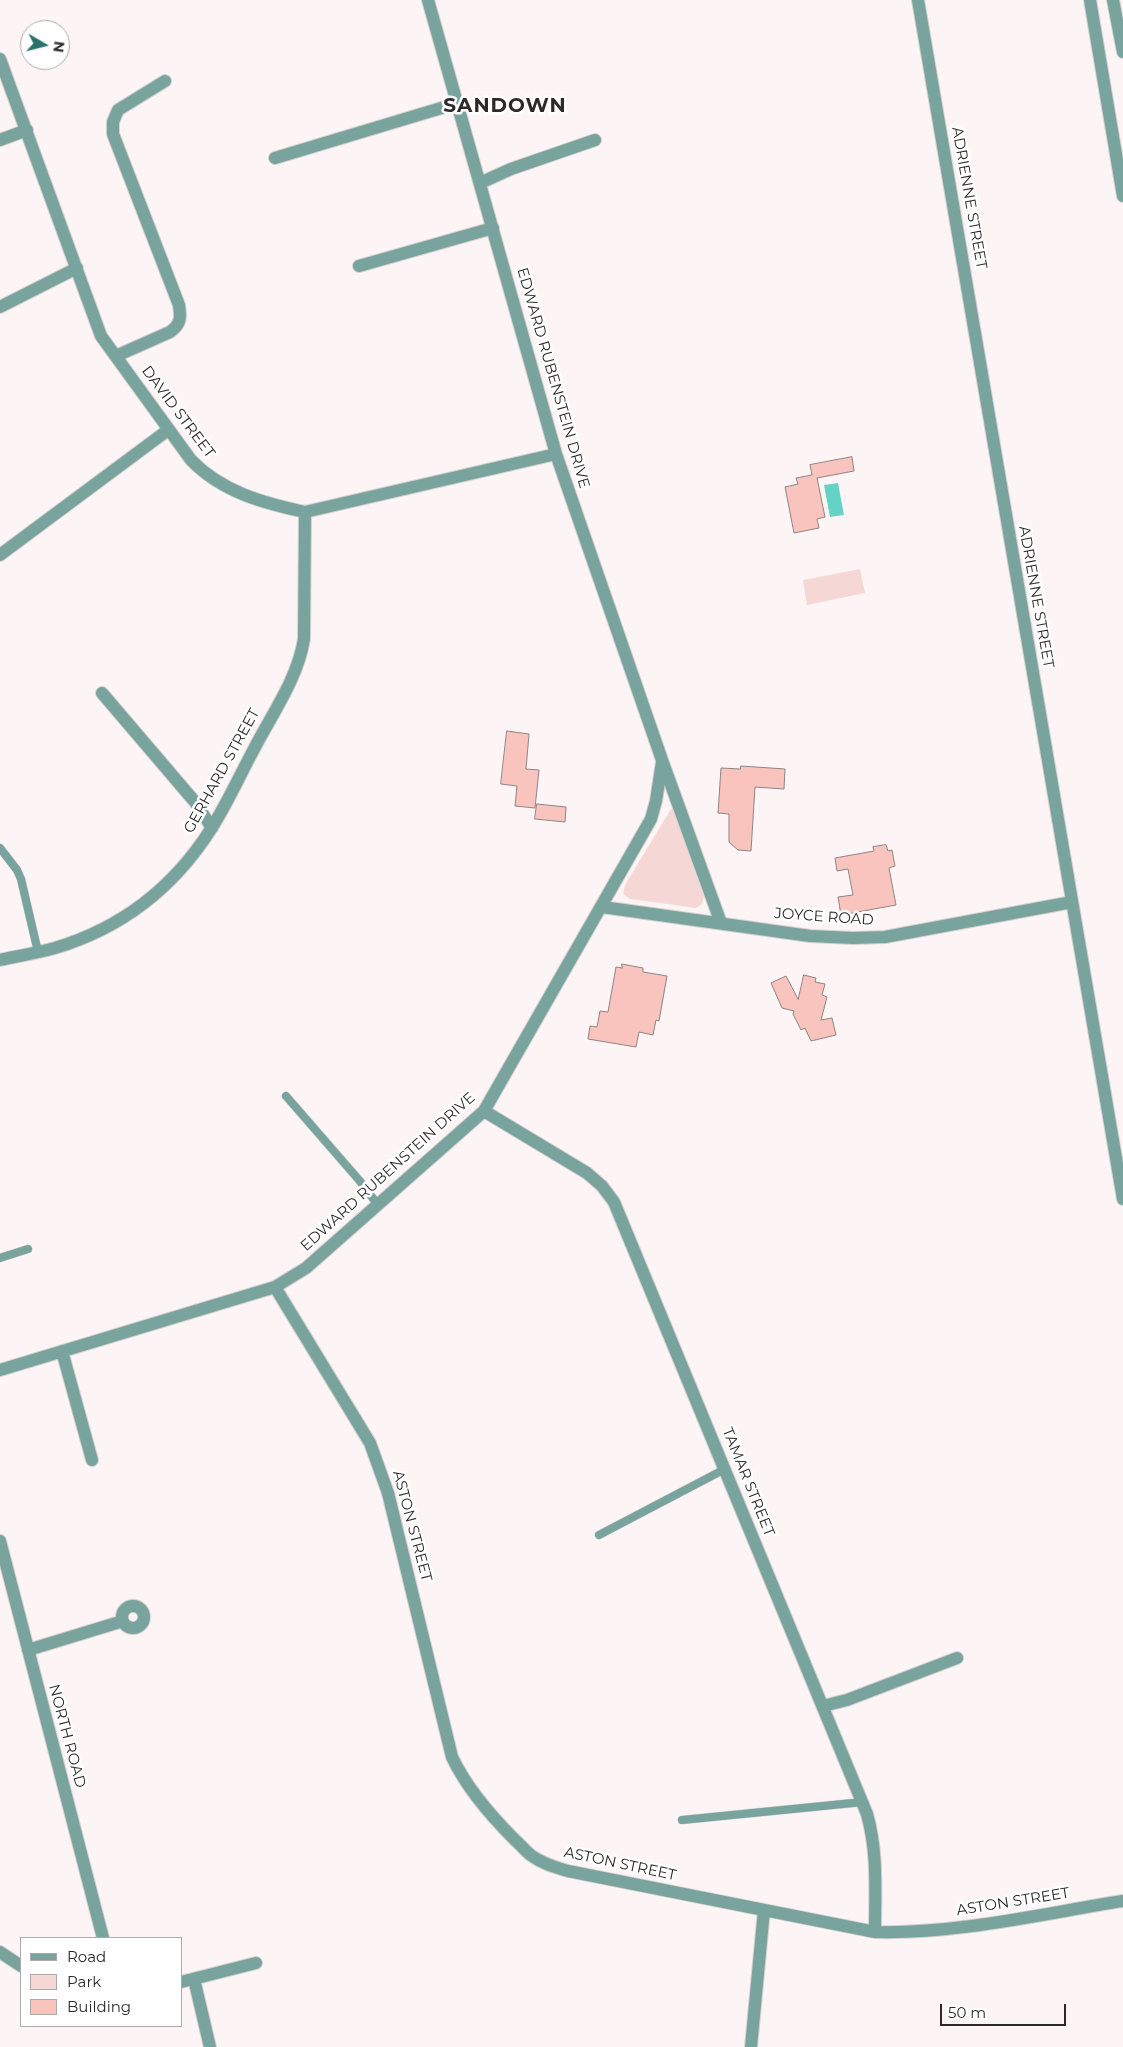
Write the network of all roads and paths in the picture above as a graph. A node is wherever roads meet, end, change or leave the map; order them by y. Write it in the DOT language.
graph roads {
  1 [pos="428,0"];
  2 [pos="918,0"];
  3 [pos="1090,0"];
  4 [pos="1113,0"];
  5 [pos="1123,52"];
  6 [pos="0,59"];
  7 [pos="165,81"];
  8 [pos="458,103"];
  9 [pos="26,130"];
  10 [pos="0,140"];
  11 [pos="595,140"];
  12 [pos="274,158"];
  13 [pos="480,182"];
  14 [pos="1123,196"];
  15 [pos="493,228"];
  16 [pos="360,266"];
  17 [pos="77,268"];
  18 [pos="0,307"];
  19 [pos="116,356"];
  20 [pos="168,430"];
  21 [pos="556,454"];
  22 [pos="305,512"];
  23 [pos="0,555"];
  24 [pos="102,693"];
  25 [pos="662,760"];
  26 [pos="212,828"];
  27 [pos="0,848"];
  28 [pos="1072,902"];
  29 [pos="602,907"];
  30 [pos="721,923"];
  31 [pos="38,952"];
  32 [pos="0,960"];
  33 [pos="286,1096"];
  34 [pos="484,1111"];
  35 [pos="1123,1199"];
  36 [pos="378,1205"];
  37 [pos="28,1249"];
  38 [pos="0,1258"];
  39 [pos="275,1287"];
  40 [pos="62,1351"];
  41 [pos="0,1370"];
  42 [pos="92,1460"];
  43 [pos="725,1469"];
  44 [pos="599,1535"];
  45 [pos="0,1541"];
  46 [pos="123,1621"];
  47 [pos="28,1650"];
  48 [pos="957,1658"];
  49 [pos="823,1706"];
  50 [pos="862,1802"];
  51 [pos="682,1820"];
  52 [pos="1123,1901"];
  53 [pos="764,1910"];
  54 [pos="875,1932"];
  55 [pos="102,1937"];
  56 [pos="0,1952"];
  57 [pos="256,1963"];
  58 [pos="20,1965"];
  59 [pos="188,1981"];
  60 [pos="210,2047"];
  61 [pos="751,2047"];
  1 -- 8 [label="street, EDWARD RUBENSTEIN DRIVE"];
  2 -- 28 [label="street, ADRIENNE STREET"];
  3 -- 14 [label="street"];
  4 -- 5 [label="street"];
  6 -- 9 [label="street, DAVID STREET"];
  7 -- 19 [label="street"];
  8 -- 12 [label="street"];
  8 -- 13 [label="street, EDWARD RUBENSTEIN DRIVE"];
  9 -- 10 [label="street"];
  9 -- 17 [label="street, DAVID STREET"];
  11 -- 13 [label="street"];
  13 -- 15 [label="street, EDWARD RUBENSTEIN DRIVE"];
  15 -- 16 [label="street"];
  15 -- 21 [label="street, EDWARD RUBENSTEIN DRIVE"];
  17 -- 18 [label="street"];
  17 -- 19 [label="street, DAVID STREET"];
  19 -- 20 [label="street, DAVID STREET"];
  20 -- 22 [label="street, DAVID STREET"];
  20 -- 23 [label="street"];
  21 -- 22 [label="street, DAVID STREET"];
  21 -- 25 [label="street, EDWARD RUBENSTEIN DRIVE"];
  22 -- 26 [label="street, GERHARD STREET"];
  24 -- 26 [label="street"];
  25 -- 29 [label="street, EDWARD RUBENSTEIN DRIVE"];
  25 -- 30 [label="street, EDWARD RUBENSTEIN DRIVE"];
  26 -- 31 [label="street, GERHARD STREET"];
  27 -- 31 [label="lane"];
  28 -- 30 [label="street, JOYCE ROAD"];
  28 -- 35 [label="street, ADRIENNE STREET"];
  29 -- 30 [label="street, JOYCE ROAD"];
  29 -- 34 [label="street, EDWARD RUBENSTEIN DRIVE"];
  31 -- 32 [label="street, GERHARD STREET"];
  33 -- 36 [label="lane"];
  34 -- 36 [label="street, EDWARD RUBENSTEIN DRIVE"];
  34 -- 43 [label="street, TAMAR STREET"];
  36 -- 39 [label="street, EDWARD RUBENSTEIN DRIVE"];
  37 -- 38 [label="lane"];
  39 -- 40 [label="street, EDWARD RUBENSTEIN DRIVE"];
  39 -- 53 [label="street, ASTON STREET"];
  40 -- 41 [label="street, EDWARD RUBENSTEIN DRIVE"];
  40 -- 42 [label="street"];
  43 -- 44 [label="lane"];
  43 -- 49 [label="street, TAMAR STREET"];
  45 -- 47 [label="street, NORTH ROAD"];
  46 -- 47 [label="street"];
  47 -- 55 [label="street, NORTH ROAD"];
  48 -- 49 [label="street"];
  49 -- 50 [label="street, TAMAR STREET"];
  50 -- 51 [label="lane"];
  50 -- 54 [label="street, TAMAR STREET"];
  52 -- 54 [label="street, ASTON STREET"];
  53 -- 54 [label="street, ASTON STREET"];
  53 -- 61 [label="street"];
  56 -- 58 [label="street"];
  57 -- 59 [label="street"];
  59 -- 60 [label="street"];
}
